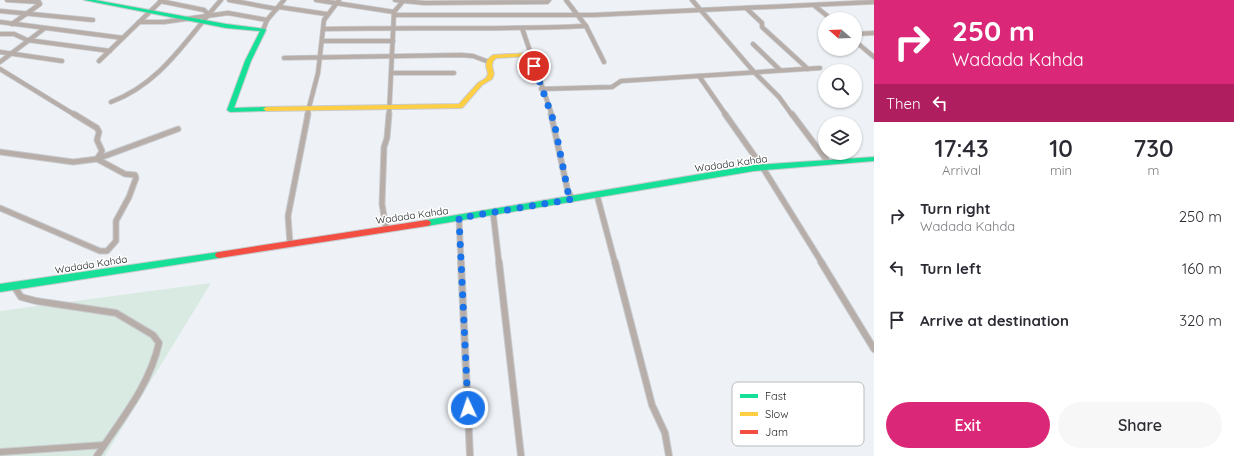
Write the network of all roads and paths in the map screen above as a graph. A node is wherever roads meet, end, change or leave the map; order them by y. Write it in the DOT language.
graph roads {
  1 [pos="7,0"];
  2 [pos="88,0"];
  3 [pos="221,0"];
  4 [pos="229,0"];
  5 [pos="284,0"];
  6 [pos="316,0"];
  7 [pos="395,0"];
  8 [pos="549,0"];
  9 [pos="566,0"];
  10 [pos="692,0"];
  11 [pos="100,1"];
  12 [pos="161,1"];
  13 [pos="403,1"];
  14 [pos="338,2"];
  15 [pos="874,2"];
  16 [pos="815,6"];
  17 [pos="278,8"];
  18 [pos="746,8"];
  19 [pos="700,10"];
  20 [pos="0,11"];
  21 [pos="150,12"];
  22 [pos="822,12"];
  23 [pos="394,13"];
  24 [pos="26,14"];
  25 [pos="326,14"];
  26 [pos="578,14"];
  27 [pos="209,15"];
  28 [pos="187,19"];
  29 [pos="93,20"];
  30 [pos="267,20"];
  31 [pos="203,21"];
  32 [pos="0,22"];
  33 [pos="139,22"];
  34 [pos="12,24"];
  35 [pos="586,26"];
  36 [pos="44,28"];
  37 [pos="394,28"];
  38 [pos="522,28"];
  39 [pos="324,29"];
  40 [pos="263,30"];
  41 [pos="874,32"];
  42 [pos="862,33"];
  43 [pos="0,34"];
  44 [pos="123,38"];
  45 [pos="27,40"];
  46 [pos="322,41"];
  47 [pos="393,41"];
  48 [pos="753,44"];
  49 [pos="862,47"];
  50 [pos="110,50"];
  51 [pos="0,52"];
  52 [pos="11,54"];
  53 [pos="531,55"];
  54 [pos="393,56"];
  55 [pos="320,57"];
  56 [pos="874,57"];
  57 [pos="284,58"];
  58 [pos="62,61"];
  59 [pos="99,61"];
  60 [pos="0,62"];
  61 [pos="489,62"];
  62 [pos="604,62"];
  63 [pos="818,68"];
  64 [pos="808,69"];
  65 [pos="0,70"];
  66 [pos="780,70"];
  67 [pos="454,72"];
  68 [pos="754,72"];
  69 [pos="392,73"];
  70 [pos="699,76"];
  71 [pos="541,89"];
  72 [pos="111,102"];
  73 [pos="308,108"];
  74 [pos="390,108"];
  75 [pos="178,129"];
  76 [pos="0,152"];
  77 [pos="97,159"];
  78 [pos="874,159"];
  79 [pos="828,162"];
  80 [pos="763,168"];
  81 [pos="597,195"];
  82 [pos="573,199"];
  83 [pos="0,208"];
  84 [pos="493,212"];
  85 [pos="459,218"];
  86 [pos="386,228"];
  87 [pos="290,244"];
  88 [pos="14,286"];
  89 [pos="0,288"];
  90 [pos="874,349"];
  91 [pos="104,445"];
  92 [pos="0,452"];
  93 [pos="97,456"];
  94 [pos="470,456"];
  95 [pos="521,456"];
  96 [pos="669,456"];
  1 -- 24 [label="street"];
  2 -- 11 [label="street"];
  3 -- 27 [label="street"];
  4 -- 17 [label="street"];
  5 -- 17 [label="street"];
  6 -- 14 [label="street"];
  7 -- 13 [label="street"];
  8 -- 13 [label="street"];
  9 -- 26 [label="street"];
  10 -- 19 [label="street"];
  11 -- 21 [label="street"];
  12 -- 21 [label="street"];
  12 -- 27 [label="street"];
  13 -- 23 [label="street"];
  14 -- 23 [label="street"];
  14 -- 25 [label="street"];
  15 -- 16 [label="street"];
  16 -- 18 [label="street"];
  16 -- 22 [label="street"];
  17 -- 25 [label="street"];
  17 -- 30 [label="street"];
  18 -- 19 [label="street"];
  18 -- 64 [label="street"];
  19 -- 26 [label="street"];
  19 -- 68 [label="street"];
  20 -- 24 [label="street"];
  21 -- 28 [label="street"];
  21 -- 33 [label="street"];
  23 -- 26 [label="street"];
  23 -- 37 [label="street"];
  24 -- 29 [label="street"];
  24 -- 34 [label="street"];
  25 -- 39 [label="street"];
  26 -- 35 [label="street"];
  27 -- 28 [label="street"];
  27 -- 30 [label="street"];
  27 -- 31 [label="street"];
  28 -- 31 [label="street"];
  28 -- 33 [label="street"];
  30 -- 40 [label="street"];
  31 -- 40 [label="street"];
  31 -- 72 [label="street"];
  32 -- 34 [label="street"];
  33 -- 44 [label="street"];
  34 -- 36 [label="street"];
  35 -- 38 [label="street"];
  35 -- 62 [label="street"];
  36 -- 44 [label="street"];
  36 -- 45 [label="street"];
  37 -- 38 [label="street"];
  37 -- 39 [label="street"];
  37 -- 47 [label="street"];
  38 -- 53 [label="street"];
  39 -- 46 [label="street"];
  40 -- 73 [label="street"];
  41 -- 42 [label="street"];
  43 -- 45 [label="street"];
  44 -- 50 [label="street"];
  45 -- 50 [label="street"];
  45 -- 52 [label="street"];
  46 -- 47 [label="street"];
  46 -- 55 [label="street"];
  47 -- 54 [label="street"];
  48 -- 66 [label="street"];
  49 -- 56 [label="street"];
  50 -- 59 [label="street"];
  51 -- 52 [label="street"];
  52 -- 58 [label="street"];
  52 -- 60 [label="street"];
  53 -- 61 [label="street"];
  53 -- 71 [label="street"];
  54 -- 55 [label="street"];
  54 -- 61 [label="street"];
  54 -- 69 [label="street"];
  55 -- 57 [label="street"];
  55 -- 73 [label="street"];
  61 -- 74 [label="street"];
  63 -- 64 [label="street"];
  64 -- 66 [label="street"];
  65 -- 77 [label="street"];
  66 -- 68 [label="street"];
  67 -- 69 [label="street"];
  68 -- 70 [label="street"];
  68 -- 79 [label="street"];
  69 -- 74 [label="street"];
  70 -- 71 [label="street"];
  70 -- 80 [label="street"];
  71 -- 82 [label="street"];
  73 -- 74 [label="street"];
  73 -- 87 [label="street"];
  74 -- 86 [label="street"];
  75 -- 77 [label="street"];
  76 -- 77 [label="street"];
  77 -- 83 [label="street"];
  78 -- 79 [label="street, Wadada Kahda"];
  79 -- 80 [label="street, Wadada Kahda"];
  80 -- 81 [label="street, Wadada Kahda"];
  80 -- 90 [label="street"];
  81 -- 82 [label="street, Wadada Kahda"];
  81 -- 96 [label="street"];
  82 -- 84 [label="street, Wadada Kahda"];
  84 -- 85 [label="street, Wadada Kahda"];
  84 -- 95 [label="street"];
  85 -- 86 [label="street, Wadada Kahda"];
  85 -- 94 [label="street"];
  86 -- 87 [label="street, Wadada Kahda"];
  87 -- 88 [label="street, Wadada Kahda"];
  88 -- 89 [label="street, Wadada Kahda"];
  88 -- 91 [label="street"];
  91 -- 92 [label="street"];
  91 -- 93 [label="street"];
}
